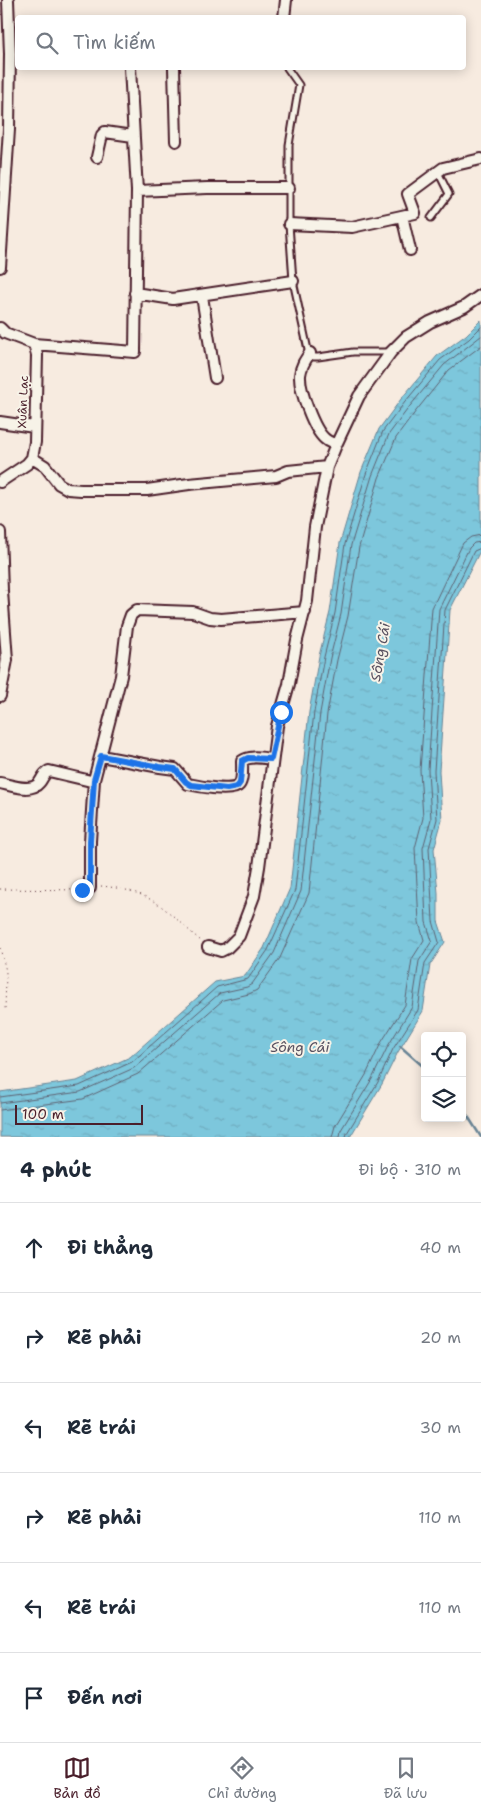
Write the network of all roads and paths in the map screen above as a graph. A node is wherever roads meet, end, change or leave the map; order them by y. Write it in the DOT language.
graph roads {
  1 [pos="8,0"];
  2 [pos="286,0"];
  3 [pos="284,15"];
  4 [pos="14,54"];
  5 [pos="130,70"];
  6 [pos="174,70"];
  7 [pos="288,70"];
  8 [pos="5,128"];
  9 [pos="133,136"];
  10 [pos="176,140"];
  11 [pos="98,158"];
  12 [pos="481,159"];
  13 [pos="438,172"];
  14 [pos="3,185"];
  15 [pos="289,188"];
  16 [pos="137,191"];
  17 [pos="402,216"];
  18 [pos="431,218"];
  19 [pos="289,224"];
  20 [pos="410,250"];
  21 [pos="0,267"];
  22 [pos="293,281"];
  23 [pos="135,293"];
  24 [pos="481,295"];
  25 [pos="202,296"];
  26 [pos="0,328"];
  27 [pos="34,344"];
  28 [pos="391,352"];
  29 [pos="310,354"];
  30 [pos="216,378"];
  31 [pos="0,422"];
  32 [pos="34,426"];
  33 [pos="336,445"];
  34 [pos="32,458"];
  35 [pos="327,467"];
  36 [pos="0,482"];
  37 [pos="0,532"];
  38 [pos="305,612"];
  39 [pos="3,638"];
  40 [pos="0,696"];
  41 [pos="101,756"];
  42 [pos="271,759"];
  43 [pos="94,780"];
  44 [pos="0,783"];
  45 [pos="90,888"];
  46 [pos="0,889"];
  47 [pos="208,947"];
  48 [pos="0,948"];
  49 [pos="5,1012"];
  1 -- 4 [label="street"];
  2 -- 3 [label="street"];
  4 -- 8 [label="street"];
  5 -- 9 [label="street"];
  6 -- 10 [label="street"];
  7 -- 15 [label="lane"];
  8 -- 14 [label="street"];
  9 -- 11 [label="street"];
  9 -- 16 [label="street"];
  12 -- 13 [label="street"];
  13 -- 17 [label="street"];
  13 -- 18 [label="lane"];
  14 -- 21 [label="street"];
  15 -- 16 [label="street"];
  15 -- 19 [label="lane"];
  16 -- 23 [label="street"];
  17 -- 19 [label="street"];
  17 -- 20 [label="street"];
  19 -- 22 [label="lane"];
  22 -- 25 [label="street"];
  22 -- 29 [label="lane"];
  23 -- 25 [label="street"];
  23 -- 27 [label="street"];
  24 -- 28 [label="street"];
  25 -- 30 [label="street"];
  26 -- 27 [label="street"];
  27 -- 32 [label="street, Xuân Lạc"];
  28 -- 29 [label="lane"];
  28 -- 33 [label="street"];
  29 -- 33 [label="street"];
  31 -- 32 [label="street"];
  32 -- 34 [label="street, Xuân Lạc"];
  33 -- 35 [label="street"];
  34 -- 35 [label="street"];
  34 -- 36 [label="street"];
  35 -- 38 [label="street"];
  37 -- 39 [label="street"];
  38 -- 41 [label="street"];
  38 -- 42 [label="street"];
  39 -- 40 [label="street"];
  41 -- 42 [label="street"];
  41 -- 43 [label="street"];
  42 -- 47 [label="street"];
  43 -- 44 [label="street"];
  43 -- 45 [label="street"];
  45 -- 46 [label="path"];
  45 -- 47 [label="path"];
  48 -- 49 [label="path"];
}
